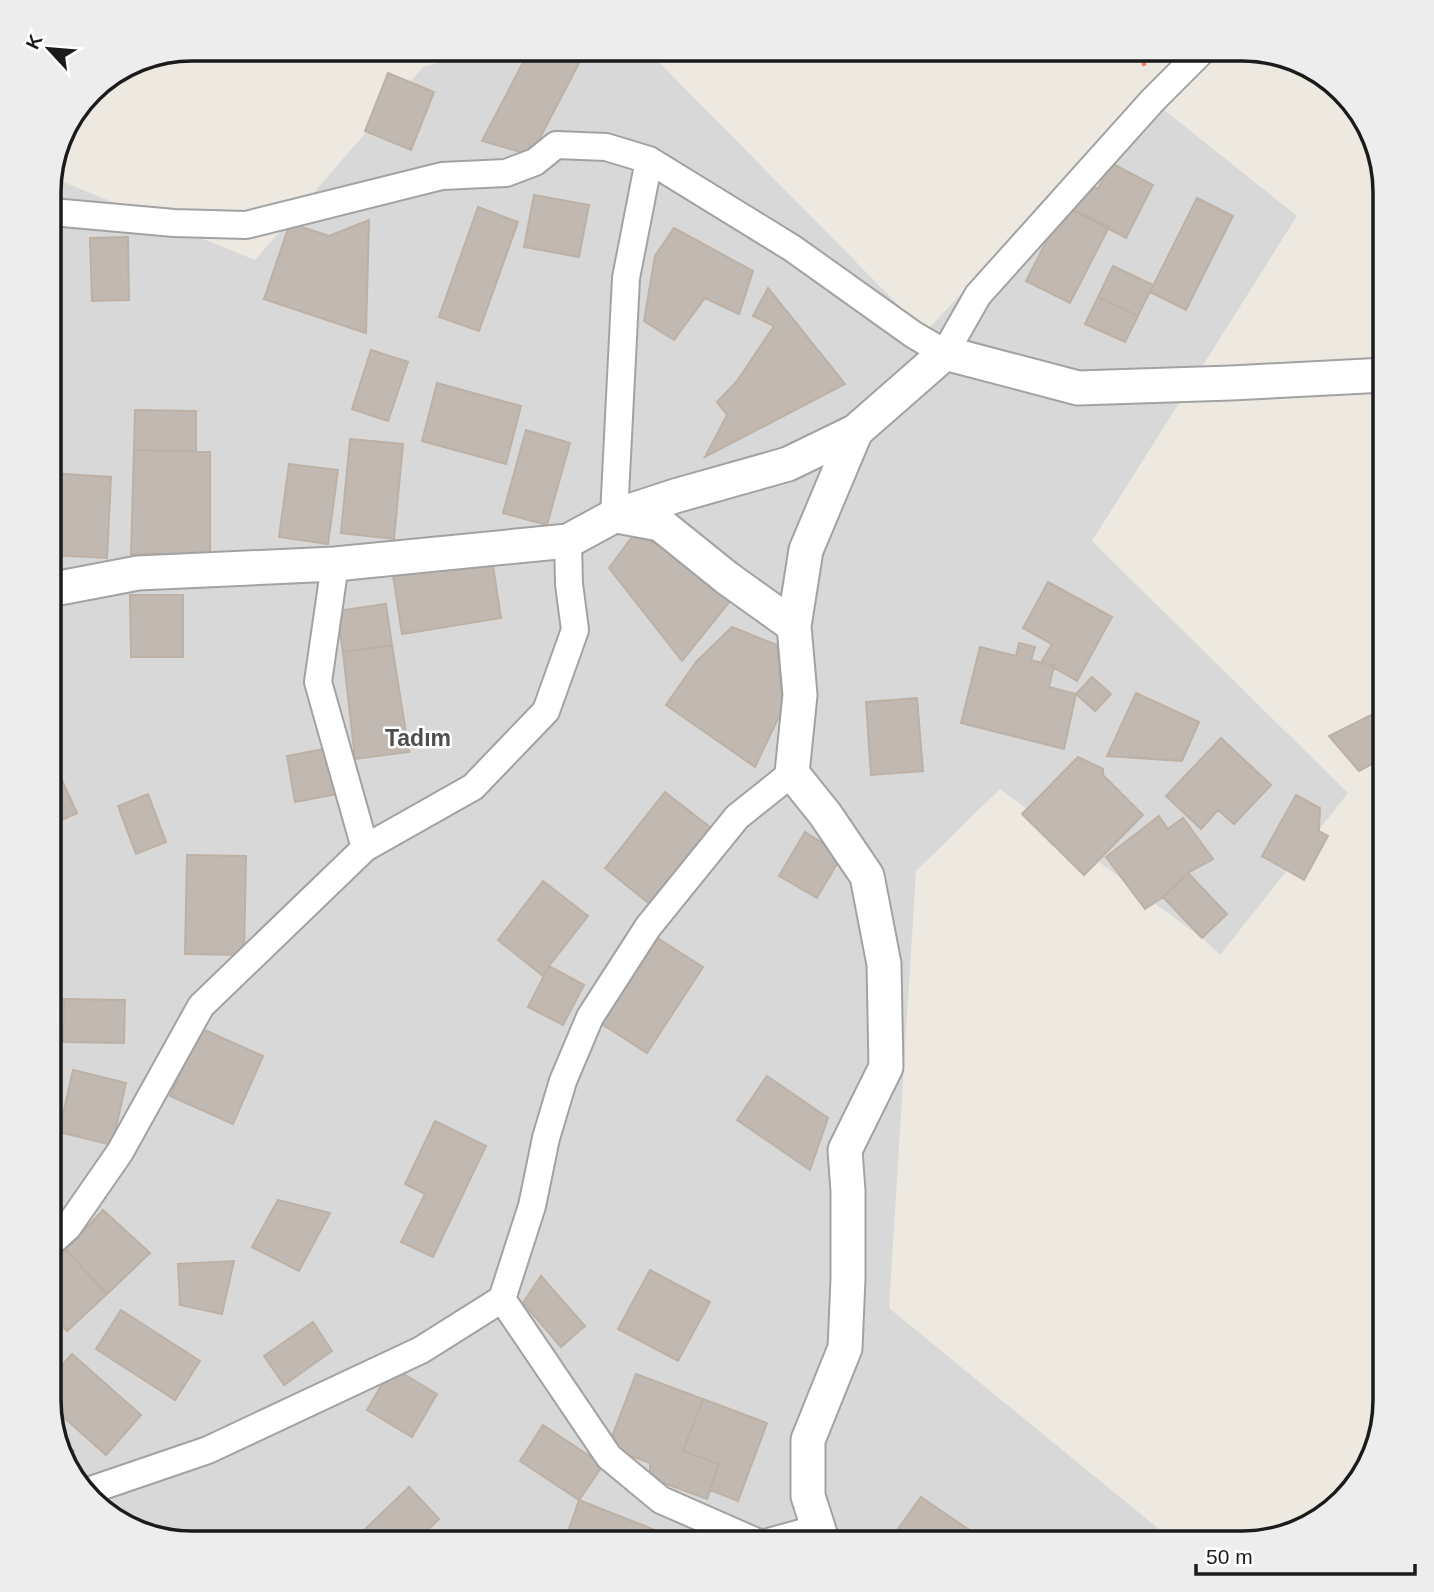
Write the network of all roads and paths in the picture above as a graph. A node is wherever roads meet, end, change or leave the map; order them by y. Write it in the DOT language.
graph roads {
  1 [pos="1191,62"];
  2 [pos="649,160"];
  3 [pos="62,213"];
  4 [pos="945,353"];
  5 [pos="1373,376"];
  6 [pos="856,431"];
  7 [pos="614,516"];
  8 [pos="568,541"];
  9 [pos="335,564"];
  10 [pos="62,588"];
  11 [pos="793,626"];
  12 [pos="792,773"];
  13 [pos="365,848"];
  14 [pos="61,1233"];
  15 [pos="502,1299"];
  16 [pos="96,1488"];
  17 [pos="732,1531"];
  18 [pos="820,1531"];
  1 -- 4 [label="street"];
  2 -- 3 [label="street"];
  2 -- 4 [label="street"];
  2 -- 7 [label="street"];
  4 -- 5 [label="street"];
  4 -- 6 [label="street"];
  6 -- 7 [label="street"];
  6 -- 11 [label="street"];
  7 -- 8 [label="street"];
  7 -- 11 [label="street"];
  8 -- 9 [label="street"];
  8 -- 13 [label="street"];
  9 -- 10 [label="street"];
  9 -- 13 [label="street"];
  11 -- 12 [label="street"];
  12 -- 15 [label="street"];
  12 -- 18 [label="street"];
  13 -- 14 [label="street"];
  15 -- 16 [label="street"];
  15 -- 17 [label="street"];
}
